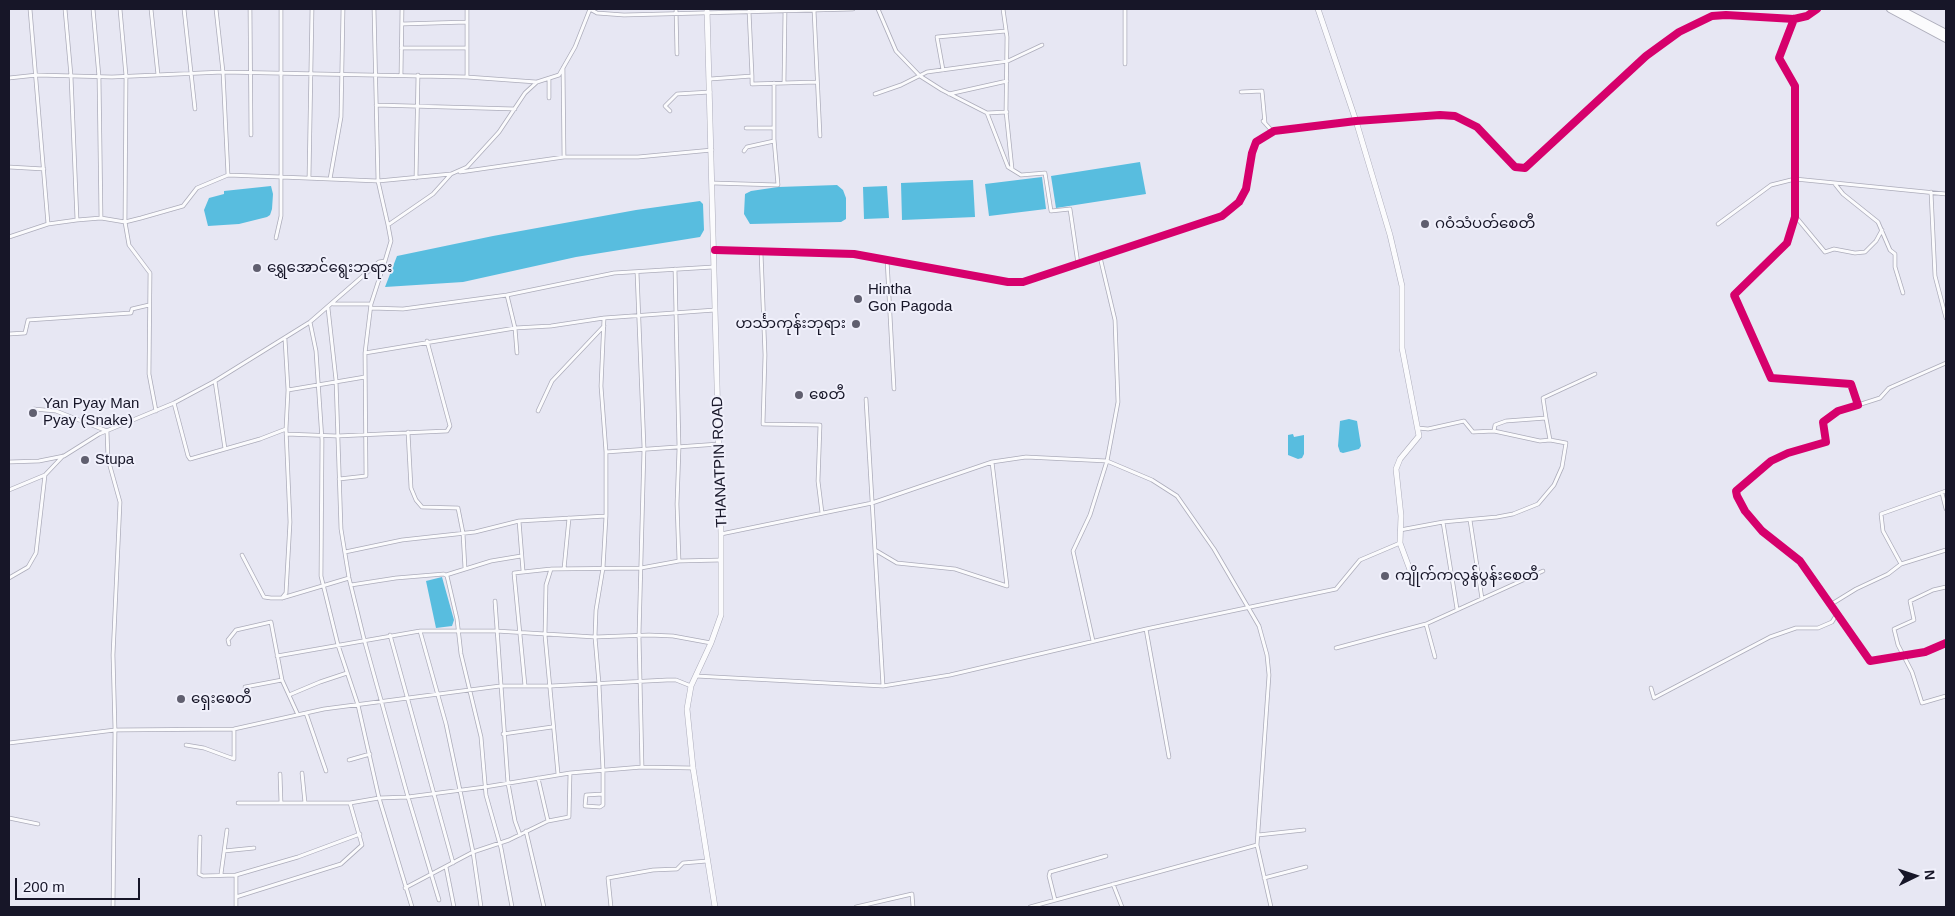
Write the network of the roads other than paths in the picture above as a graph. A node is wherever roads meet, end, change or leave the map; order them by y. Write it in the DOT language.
graph roads {
  1 [pos="30,9"];
  2 [pos="65,9"];
  3 [pos="93,9"];
  4 [pos="120,9"];
  5 [pos="151,9"];
  6 [pos="184,9"];
  7 [pos="216,9"];
  8 [pos="250,9"];
  9 [pos="281,9"];
  10 [pos="312,9"];
  11 [pos="343,9"];
  12 [pos="374,9"];
  13 [pos="402,9"];
  14 [pos="467,9"];
  15 [pos="590,9"];
  16 [pos="676,9"];
  17 [pos="853,9"];
  18 [pos="878,9"];
  19 [pos="1003,9"];
  20 [pos="1125,9"];
  21 [pos="1318,9"];
  22 [pos="1817,9"];
  23 [pos="1890,9"];
  24 [pos="1900,9"];
  25 [pos="785,10"];
  26 [pos="814,10"];
  27 [pos="707,11"];
  28 [pos="749,11"];
  29 [pos="676,14"];
  30 [pos="1910,14"];
  31 [pos="1794,19"];
  32 [pos="467,22"];
  33 [pos="402,24"];
  34 [pos="1006,31"];
  35 [pos="1946,34"];
  36 [pos="1946,39"];
  37 [pos="1042,45"];
  38 [pos="401,48"];
  39 [pos="467,48"];
  40 [pos="677,54"];
  41 [pos="1007,61"];
  42 [pos="1125,64"];
  43 [pos="563,68"];
  44 [pos="943,70"];
  45 [pos="223,72"];
  46 [pos="192,73"];
  47 [pos="251,73"];
  48 [pos="281,74"];
  49 [pos="312,74"];
  50 [pos="37,75"];
  51 [pos="158,75"];
  52 [pos="342,75"];
  53 [pos="374,75"];
  54 [pos="401,75"];
  55 [pos="71,76"];
  56 [pos="126,76"];
  57 [pos="418,76"];
  58 [pos="752,76"];
  59 [pos="99,77"];
  60 [pos="467,77"];
  61 [pos="921,77"];
  62 [pos="9,78"];
  63 [pos="550,79"];
  64 [pos="710,79"];
  65 [pos="1007,81"];
  66 [pos="537,82"];
  67 [pos="784,82"];
  68 [pos="816,82"];
  69 [pos="774,83"];
  70 [pos="710,92"];
  71 [pos="1241,92"];
  72 [pos="875,94"];
  73 [pos="949,94"];
  74 [pos="549,98"];
  75 [pos="376,105"];
  76 [pos="417,106"];
  77 [pos="196,109"];
  78 [pos="515,109"];
  79 [pos="670,111"];
  80 [pos="1006,112"];
  81 [pos="988,113"];
  82 [pos="1356,121"];
  83 [pos="746,128"];
  84 [pos="774,128"];
  85 [pos="1273,132"];
  86 [pos="251,135"];
  87 [pos="820,136"];
  88 [pos="774,139"];
  89 [pos="712,150"];
  90 [pos="744,151"];
  91 [pos="564,157"];
  92 [pos="9,167"];
  93 [pos="44,169"];
  94 [pos="1012,169"];
  95 [pos="451,174"];
  96 [pos="228,175"];
  97 [pos="281,177"];
  98 [pos="309,178"];
  99 [pos="416,178"];
  100 [pos="330,179"];
  101 [pos="1795,179"];
  102 [pos="378,180"];
  103 [pos="713,183"];
  104 [pos="1835,184"];
  105 [pos="1931,192"];
  106 [pos="1946,194"];
  107 [pos="1795,217"];
  108 [pos="101,218"];
  109 [pos="77,220"];
  110 [pos="125,222"];
  111 [pos="48,224"];
  112 [pos="1718,224"];
  113 [pos="388,225"];
  114 [pos="1882,230"];
  115 [pos="9,237"];
  116 [pos="276,238"];
  117 [pos="715,250"];
  118 [pos="761,252"];
  119 [pos="1100,256"];
  120 [pos="887,259"];
  121 [pos="386,261"];
  122 [pos="1078,264"];
  123 [pos="715,268"];
  124 [pos="675,269"];
  125 [pos="638,272"];
  126 [pos="1903,293"];
  127 [pos="506,295"];
  128 [pos="332,304"];
  129 [pos="149,305"];
  130 [pos="371,306"];
  131 [pos="328,307"];
  132 [pos="716,310"];
  133 [pos="677,315"];
  134 [pos="641,316"];
  135 [pos="604,318"];
  136 [pos="1946,318"];
  137 [pos="310,322"];
  138 [pos="604,326"];
  139 [pos="516,328"];
  140 [pos="9,334"];
  141 [pos="285,338"];
  142 [pos="427,341"];
  143 [pos="365,353"];
  144 [pos="517,353"];
  145 [pos="1946,363"];
  146 [pos="1595,374"];
  147 [pos="365,377"];
  148 [pos="336,380"];
  149 [pos="215,381"];
  150 [pos="318,383"];
  151 [pos="894,389"];
  152 [pos="288,390"];
  153 [pos="866,399"];
  154 [pos="174,403"];
  155 [pos="1858,405"];
  156 [pos="34,410"];
  157 [pos="156,411"];
  158 [pos="538,411"];
  159 [pos="1546,418"];
  160 [pos="1418,428"];
  161 [pos="286,429"];
  162 [pos="107,431"];
  163 [pos="1494,431"];
  164 [pos="408,432"];
  165 [pos="286,434"];
  166 [pos="322,434"];
  167 [pos="364,434"];
  168 [pos="337,436"];
  169 [pos="1550,440"];
  170 [pos="718,444"];
  171 [pos="644,448"];
  172 [pos="679,448"];
  173 [pos="225,449"];
  174 [pos="606,452"];
  175 [pos="64,456"];
  176 [pos="1107,461"];
  177 [pos="9,462"];
  178 [pos="992,462"];
  179 [pos="45,475"];
  180 [pos="339,479"];
  181 [pos="9,490"];
  182 [pos="1946,491"];
  183 [pos="1942,493"];
  184 [pos="872,503"];
  185 [pos="1946,509"];
  186 [pos="822,513"];
  187 [pos="606,516"];
  188 [pos="569,518"];
  189 [pos="1470,520"];
  190 [pos="519,521"];
  191 [pos="1443,522"];
  192 [pos="1400,530"];
  193 [pos="463,533"];
  194 [pos="722,534"];
  195 [pos="1400,542"];
  196 [pos="875,550"];
  197 [pos="1946,550"];
  198 [pos="345,552"];
  199 [pos="242,554"];
  200 [pos="521,556"];
  201 [pos="722,560"];
  202 [pos="679,561"];
  203 [pos="1901,564"];
  204 [pos="603,568"];
  205 [pos="641,568"];
  206 [pos="465,569"];
  207 [pos="551,569"];
  208 [pos="564,569"];
  209 [pos="523,571"];
  210 [pos="1543,572"];
  211 [pos="446,575"];
  212 [pos="9,578"];
  213 [pos="349,578"];
  214 [pos="1413,578"];
  215 [pos="324,584"];
  216 [pos="351,585"];
  217 [pos="1946,587"];
  218 [pos="282,598"];
  219 [pos="1482,599"];
  220 [pos="495,601"];
  221 [pos="1830,605"];
  222 [pos="1247,607"];
  223 [pos="1457,609"];
  224 [pos="1836,614"];
  225 [pos="1426,624"];
  226 [pos="1146,629"];
  227 [pos="420,631"];
  228 [pos="496,631"];
  229 [pos="457,632"];
  230 [pos="520,632"];
  231 [pos="390,635"];
  232 [pos="545,635"];
  233 [pos="639,635"];
  234 [pos="595,637"];
  235 [pos="364,640"];
  236 [pos="1093,641"];
  237 [pos="711,643"];
  238 [pos="1946,643"];
  239 [pos="229,644"];
  240 [pos="338,645"];
  241 [pos="1336,648"];
  242 [pos="1904,655"];
  243 [pos="276,656"];
  244 [pos="1434,657"];
  245 [pos="348,674"];
  246 [pos="696,676"];
  247 [pos="282,680"];
  248 [pos="640,682"];
  249 [pos="599,684"];
  250 [pos="500,686"];
  251 [pos="525,686"];
  252 [pos="551,686"];
  253 [pos="690,686"];
  254 [pos="883,686"];
  255 [pos="245,687"];
  256 [pos="1650,688"];
  257 [pos="470,690"];
  258 [pos="289,695"];
  259 [pos="438,695"];
  260 [pos="1946,696"];
  261 [pos="408,699"];
  262 [pos="382,702"];
  263 [pos="358,705"];
  264 [pos="306,713"];
  265 [pos="299,715"];
  266 [pos="552,727"];
  267 [pos="234,729"];
  268 [pos="115,730"];
  269 [pos="504,734"];
  270 [pos="9,743"];
  271 [pos="186,745"];
  272 [pos="370,754"];
  273 [pos="1169,757"];
  274 [pos="349,760"];
  275 [pos="642,767"];
  276 [pos="693,768"];
  277 [pos="603,770"];
  278 [pos="326,771"];
  279 [pos="302,773"];
  280 [pos="570,773"];
  281 [pos="280,774"];
  282 [pos="558,774"];
  283 [pos="538,778"];
  284 [pos="508,783"];
  285 [pos="485,787"];
  286 [pos="458,790"];
  287 [pos="432,794"];
  288 [pos="603,794"];
  289 [pos="408,797"];
  290 [pos="379,798"];
  291 [pos="238,803"];
  292 [pos="281,803"];
  293 [pos="305,803"];
  294 [pos="350,803"];
  295 [pos="9,818"];
  296 [pos="548,822"];
  297 [pos="38,824"];
  298 [pos="227,830"];
  299 [pos="1304,830"];
  300 [pos="526,832"];
  301 [pos="360,834"];
  302 [pos="520,834"];
  303 [pos="1258,835"];
  304 [pos="200,837"];
  305 [pos="498,844"];
  306 [pos="1256,844"];
  307 [pos="254,848"];
  308 [pos="224,852"];
  309 [pos="473,852"];
  310 [pos="1106,856"];
  311 [pos="708,860"];
  312 [pos="453,863"];
  313 [pos="446,867"];
  314 [pos="1306,867"];
  315 [pos="221,874"];
  316 [pos="236,875"];
  317 [pos="430,876"];
  318 [pos="1264,878"];
  319 [pos="1113,884"];
  320 [pos="405,888"];
  321 [pos="236,897"];
  322 [pos="439,900"];
  323 [pos="1054,900"];
  324 [pos="113,907"];
  325 [pos="236,907"];
  326 [pos="412,907"];
  327 [pos="454,907"];
  328 [pos="481,907"];
  329 [pos="512,907"];
  330 [pos="544,907"];
  331 [pos="611,907"];
  332 [pos="715,907"];
  333 [pos="856,907"];
  334 [pos="913,907"];
  335 [pos="1030,907"];
  336 [pos="1122,907"];
  337 [pos="1271,907"];
  1 -- 50 [label="street"];
  2 -- 55 [label="street"];
  3 -- 59 [label="street"];
  4 -- 56 [label="street"];
  5 -- 51 [label="street"];
  6 -- 46 [label="street"];
  7 -- 45 [label="street"];
  8 -- 47 [label="street"];
  9 -- 48 [label="street"];
  10 -- 49 [label="street"];
  11 -- 52 [label="street"];
  12 -- 53 [label="street"];
  13 -- 33 [label="street"];
  14 -- 32 [label="street"];
  15 -- 29 [label="street"];
  15 -- 43 [label="street"];
  16 -- 29 [label="street"];
  17 -- 26 [label="street"];
  18 -- 61 [label="street"];
  19 -- 34 [label="street"];
  20 -- 42 [label="street"];
  21 -- 82 [label="main road"];
  22 -- 31 [label="street"];
  23 -- 30 [label="highway"];
  24 -- 30 [label="highway"];
  25 -- 26 [label="street"];
  25 -- 28 [label="street"];
  25 -- 67 [label="street"];
  26 -- 68 [label="street"];
  27 -- 28 [label="street"];
  27 -- 29 [label="street"];
  27 -- 64 [label="main road, THANATPIN ROAD"];
  28 -- 58 [label="street"];
  29 -- 40 [label="street"];
  30 -- 35 [label="highway"];
  30 -- 36 [label="highway"];
  31 -- 82 [label="street"];
  31 -- 101 [label="street"];
  32 -- 33 [label="street"];
  32 -- 39 [label="street"];
  33 -- 38 [label="street"];
  34 -- 41 [label="street"];
  34 -- 44 [label="street"];
  37 -- 41 [label="street"];
  38 -- 39 [label="street"];
  38 -- 54 [label="street"];
  39 -- 60 [label="street"];
  41 -- 44 [label="street"];
  41 -- 65 [label="street"];
  43 -- 63 [label="street"];
  43 -- 91 [label="street"];
  44 -- 61 [label="street"];
  45 -- 46 [label="street"];
  45 -- 47 [label="street"];
  45 -- 96 [label="street"];
  46 -- 51 [label="street"];
  46 -- 77 [label="street"];
  47 -- 48 [label="street"];
  47 -- 86 [label="street"];
  48 -- 49 [label="street"];
  48 -- 97 [label="street"];
  49 -- 52 [label="street"];
  49 -- 98 [label="street"];
  50 -- 55 [label="street"];
  50 -- 62 [label="street"];
  50 -- 93 [label="street"];
  51 -- 56 [label="street"];
  52 -- 53 [label="street"];
  52 -- 100 [label="street"];
  53 -- 54 [label="street"];
  53 -- 75 [label="street"];
  54 -- 57 [label="street"];
  55 -- 59 [label="street"];
  55 -- 109 [label="street"];
  56 -- 59 [label="street"];
  56 -- 110 [label="street"];
  57 -- 60 [label="street"];
  57 -- 76 [label="street"];
  58 -- 64 [label="street"];
  58 -- 69 [label="street"];
  59 -- 108 [label="street"];
  60 -- 66 [label="street"];
  61 -- 72 [label="street"];
  61 -- 73 [label="street"];
  63 -- 66 [label="street"];
  63 -- 74 [label="street"];
  64 -- 70 [label="main road, THANATPIN ROAD"];
  65 -- 73 [label="street"];
  65 -- 80 [label="street"];
  66 -- 78 [label="street"];
  67 -- 68 [label="street"];
  67 -- 69 [label="street"];
  68 -- 87 [label="street"];
  69 -- 84 [label="street"];
  70 -- 79 [label="street"];
  70 -- 89 [label="main road, THANATPIN ROAD"];
  71 -- 85 [label="street"];
  73 -- 81 [label="street"];
  75 -- 76 [label="street"];
  75 -- 102 [label="street"];
  76 -- 78 [label="street"];
  76 -- 99 [label="street"];
  78 -- 95 [label="street"];
  80 -- 81 [label="street"];
  80 -- 94 [label="street"];
  81 -- 94 [label="street"];
  82 -- 85 [label="street"];
  82 -- 160 [label="main road"];
  83 -- 84 [label="street"];
  84 -- 88 [label="street"];
  85 -- 119 [label="street"];
  88 -- 90 [label="street"];
  88 -- 103 [label="street"];
  89 -- 91 [label="street"];
  89 -- 103 [label="main road, THANATPIN ROAD"];
  91 -- 95 [label="street"];
  92 -- 93 [label="street"];
  93 -- 111 [label="street"];
  94 -- 122 [label="street"];
  95 -- 99 [label="street"];
  95 -- 113 [label="street"];
  96 -- 97 [label="street"];
  96 -- 110 [label="street"];
  97 -- 98 [label="street"];
  97 -- 116 [label="street"];
  98 -- 100 [label="street"];
  99 -- 102 [label="street"];
  100 -- 102 [label="street"];
  101 -- 104 [label="street"];
  101 -- 107 [label="street"];
  101 -- 112 [label="street"];
  102 -- 113 [label="street"];
  103 -- 117 [label="main road, THANATPIN ROAD"];
  104 -- 105 [label="street"];
  104 -- 114 [label="street"];
  105 -- 106 [label="street"];
  105 -- 136 [label="street"];
  107 -- 114 [label="street"];
  107 -- 155 [label="street"];
  108 -- 109 [label="street"];
  108 -- 110 [label="street"];
  109 -- 111 [label="street"];
  110 -- 129 [label="street"];
  111 -- 115 [label="street"];
  113 -- 121 [label="street"];
  114 -- 126 [label="street"];
  117 -- 118 [label="street"];
  117 -- 123 [label="main road, THANATPIN ROAD"];
  118 -- 120 [label="street"];
  118 -- 186 [label="street"];
  119 -- 122 [label="street"];
  119 -- 176 [label="street"];
  120 -- 122 [label="street"];
  120 -- 151 [label="street"];
  121 -- 128 [label="street"];
  121 -- 130 [label="street"];
  123 -- 124 [label="street"];
  123 -- 132 [label="main road, THANATPIN ROAD"];
  124 -- 125 [label="street"];
  124 -- 133 [label="street"];
  125 -- 127 [label="street"];
  125 -- 134 [label="street"];
  127 -- 130 [label="street"];
  127 -- 139 [label="street"];
  128 -- 130 [label="street"];
  128 -- 131 [label="street"];
  129 -- 140 [label="street"];
  129 -- 157 [label="street"];
  130 -- 143 [label="street"];
  131 -- 137 [label="street"];
  131 -- 148 [label="street"];
  132 -- 133 [label="street"];
  132 -- 170 [label="main road, THANATPIN ROAD"];
  133 -- 134 [label="street"];
  133 -- 172 [label="street"];
  134 -- 135 [label="street"];
  134 -- 171 [label="street"];
  135 -- 138 [label="street"];
  135 -- 139 [label="street"];
  137 -- 141 [label="street"];
  137 -- 150 [label="street"];
  138 -- 158 [label="street"];
  138 -- 174 [label="street"];
  139 -- 142 [label="street"];
  139 -- 144 [label="street"];
  141 -- 149 [label="street"];
  141 -- 152 [label="street"];
  142 -- 143 [label="street"];
  142 -- 164 [label="street"];
  143 -- 147 [label="street"];
  145 -- 155 [label="street"];
  146 -- 159 [label="street"];
  147 -- 148 [label="street"];
  147 -- 167 [label="street"];
  148 -- 150 [label="street"];
  148 -- 168 [label="street"];
  149 -- 154 [label="street"];
  149 -- 173 [label="street"];
  150 -- 152 [label="street"];
  150 -- 166 [label="street"];
  152 -- 161 [label="street"];
  153 -- 184 [label="street"];
  154 -- 157 [label="street"];
  154 -- 173 [label="street"];
  155 -- 221 [label="street"];
  156 -- 162 [label="street"];
  157 -- 162 [label="street"];
  159 -- 163 [label="street"];
  159 -- 169 [label="street"];
  160 -- 163 [label="street"];
  160 -- 192 [label="main road"];
  161 -- 165 [label="street"];
  161 -- 173 [label="street"];
  162 -- 175 [label="street"];
  162 -- 268 [label="street"];
  163 -- 169 [label="street"];
  164 -- 167 [label="street"];
  164 -- 193 [label="street"];
  165 -- 166 [label="street"];
  165 -- 218 [label="street"];
  166 -- 168 [label="street"];
  166 -- 215 [label="street"];
  167 -- 168 [label="street"];
  167 -- 180 [label="street"];
  168 -- 180 [label="street"];
  169 -- 189 [label="street"];
  170 -- 172 [label="street"];
  170 -- 194 [label="main road, THANATPIN ROAD"];
  171 -- 172 [label="street"];
  171 -- 174 [label="street"];
  171 -- 205 [label="street"];
  172 -- 202 [label="street"];
  174 -- 187 [label="street"];
  175 -- 177 [label="street"];
  175 -- 179 [label="street"];
  176 -- 178 [label="street"];
  176 -- 222 [label="street"];
  176 -- 236 [label="street"];
  178 -- 184 [label="street"];
  178 -- 196 [label="street"];
  179 -- 181 [label="street"];
  179 -- 212 [label="street"];
  180 -- 198 [label="street"];
  182 -- 183 [label="street"];
  183 -- 185 [label="street"];
  183 -- 203 [label="street"];
  184 -- 186 [label="street"];
  184 -- 196 [label="street"];
  186 -- 194 [label="street"];
  187 -- 188 [label="street"];
  187 -- 204 [label="street"];
  188 -- 190 [label="street"];
  188 -- 208 [label="street"];
  189 -- 191 [label="street"];
  189 -- 219 [label="street"];
  190 -- 193 [label="street"];
  190 -- 200 [label="street"];
  191 -- 192 [label="street"];
  191 -- 223 [label="street"];
  192 -- 195 [label="main road"];
  193 -- 198 [label="street"];
  193 -- 206 [label="street"];
  194 -- 201 [label="main road, THANATPIN ROAD"];
  195 -- 214 [label="main road"];
  195 -- 222 [label="street"];
  196 -- 254 [label="street"];
  197 -- 203 [label="street"];
  198 -- 213 [label="street"];
  199 -- 218 [label="street"];
  200 -- 206 [label="street"];
  200 -- 209 [label="street"];
  201 -- 202 [label="street"];
  201 -- 237 [label="main road, THANATPIN ROAD"];
  202 -- 205 [label="street"];
  203 -- 221 [label="street"];
  204 -- 205 [label="street"];
  204 -- 208 [label="street"];
  204 -- 234 [label="street"];
  205 -- 233 [label="street"];
  206 -- 211 [label="street"];
  207 -- 208 [label="street"];
  207 -- 209 [label="street"];
  207 -- 232 [label="street"];
  209 -- 230 [label="street"];
  210 -- 219 [label="street"];
  211 -- 216 [label="street"];
  211 -- 229 [label="street"];
  213 -- 215 [label="street"];
  213 -- 216 [label="street"];
  215 -- 218 [label="street"];
  215 -- 240 [label="street"];
  216 -- 235 [label="street"];
  217 -- 242 [label="street"];
  219 -- 223 [label="street"];
  220 -- 228 [label="street"];
  221 -- 224 [label="street"];
  222 -- 226 [label="street"];
  222 -- 303 [label="street"];
  223 -- 225 [label="street"];
  224 -- 242 [label="street"];
  224 -- 256 [label="street"];
  225 -- 241 [label="street"];
  225 -- 244 [label="street"];
  226 -- 236 [label="street"];
  226 -- 273 [label="street"];
  227 -- 229 [label="street"];
  227 -- 231 [label="street"];
  227 -- 259 [label="street"];
  228 -- 229 [label="street"];
  228 -- 230 [label="street"];
  228 -- 250 [label="street"];
  229 -- 257 [label="street"];
  230 -- 232 [label="street"];
  230 -- 251 [label="street"];
  231 -- 235 [label="street"];
  231 -- 261 [label="street"];
  232 -- 234 [label="street"];
  232 -- 252 [label="street"];
  233 -- 234 [label="street"];
  233 -- 237 [label="street"];
  233 -- 248 [label="street"];
  234 -- 249 [label="street"];
  235 -- 240 [label="street"];
  235 -- 262 [label="street"];
  236 -- 254 [label="street"];
  237 -- 246 [label="main road, THANATPIN ROAD"];
  238 -- 242 [label="street"];
  239 -- 243 [label="street"];
  240 -- 243 [label="street"];
  240 -- 245 [label="street"];
  242 -- 260 [label="street"];
  243 -- 247 [label="street"];
  245 -- 258 [label="street"];
  245 -- 263 [label="street"];
  246 -- 253 [label="main road, THANATPIN ROAD"];
  246 -- 254 [label="street"];
  247 -- 255 [label="street"];
  247 -- 258 [label="street"];
  248 -- 249 [label="street"];
  248 -- 253 [label="street"];
  248 -- 275 [label="street"];
  249 -- 252 [label="street"];
  249 -- 277 [label="street"];
  250 -- 251 [label="street"];
  250 -- 257 [label="street"];
  250 -- 269 [label="street"];
  251 -- 252 [label="street"];
  252 -- 266 [label="street"];
  253 -- 276 [label="main road, THANATPIN ROAD"];
  257 -- 259 [label="street"];
  257 -- 285 [label="street"];
  258 -- 265 [label="street"];
  259 -- 261 [label="street"];
  259 -- 286 [label="street"];
  261 -- 262 [label="street"];
  261 -- 287 [label="street"];
  262 -- 263 [label="street"];
  262 -- 289 [label="street"];
  263 -- 264 [label="street"];
  263 -- 272 [label="street"];
  264 -- 265 [label="street"];
  264 -- 278 [label="street"];
  265 -- 267 [label="street"];
  266 -- 269 [label="street"];
  266 -- 282 [label="street"];
  267 -- 268 [label="street"];
  267 -- 271 [label="street"];
  268 -- 270 [label="street"];
  268 -- 324 [label="street"];
  269 -- 284 [label="street"];
  272 -- 274 [label="street"];
  272 -- 290 [label="street"];
  275 -- 276 [label="street"];
  275 -- 277 [label="street"];
  276 -- 311 [label="main road, THANATPIN ROAD"];
  277 -- 280 [label="street"];
  277 -- 288 [label="street"];
  279 -- 293 [label="street"];
  280 -- 282 [label="street"];
  280 -- 296 [label="street"];
  281 -- 292 [label="street"];
  282 -- 283 [label="street"];
  283 -- 284 [label="street"];
  283 -- 296 [label="street"];
  284 -- 285 [label="street"];
  284 -- 302 [label="street"];
  285 -- 286 [label="street"];
  285 -- 305 [label="street"];
  286 -- 287 [label="street"];
  286 -- 309 [label="street"];
  287 -- 289 [label="street"];
  287 -- 312 [label="street"];
  288 -- 288 [label="street"];
  289 -- 290 [label="street"];
  289 -- 317 [label="street"];
  290 -- 294 [label="street"];
  290 -- 320 [label="street"];
  291 -- 292 [label="street"];
  292 -- 293 [label="street"];
  293 -- 294 [label="street"];
  294 -- 301 [label="street"];
  295 -- 297 [label="street"];
  296 -- 300 [label="street"];
  298 -- 308 [label="street"];
  299 -- 303 [label="street"];
  300 -- 302 [label="street"];
  300 -- 330 [label="street"];
  301 -- 316 [label="street"];
  301 -- 321 [label="street"];
  302 -- 305 [label="street"];
  303 -- 306 [label="street"];
  304 -- 315 [label="street"];
  305 -- 309 [label="street"];
  305 -- 329 [label="street"];
  306 -- 318 [label="street"];
  306 -- 319 [label="street"];
  307 -- 308 [label="street"];
  308 -- 315 [label="street"];
  309 -- 312 [label="street"];
  309 -- 328 [label="street"];
  310 -- 323 [label="street"];
  311 -- 331 [label="street"];
  311 -- 332 [label="main road, THANATPIN ROAD"];
  312 -- 313 [label="street"];
  313 -- 317 [label="street"];
  313 -- 327 [label="street"];
  314 -- 318 [label="street"];
  315 -- 316 [label="street"];
  316 -- 321 [label="street"];
  317 -- 320 [label="street"];
  317 -- 322 [label="street"];
  318 -- 337 [label="street"];
  319 -- 323 [label="street"];
  319 -- 336 [label="street"];
  320 -- 326 [label="street"];
  321 -- 325 [label="street"];
  323 -- 335 [label="street"];
  333 -- 334 [label="street"];
}
